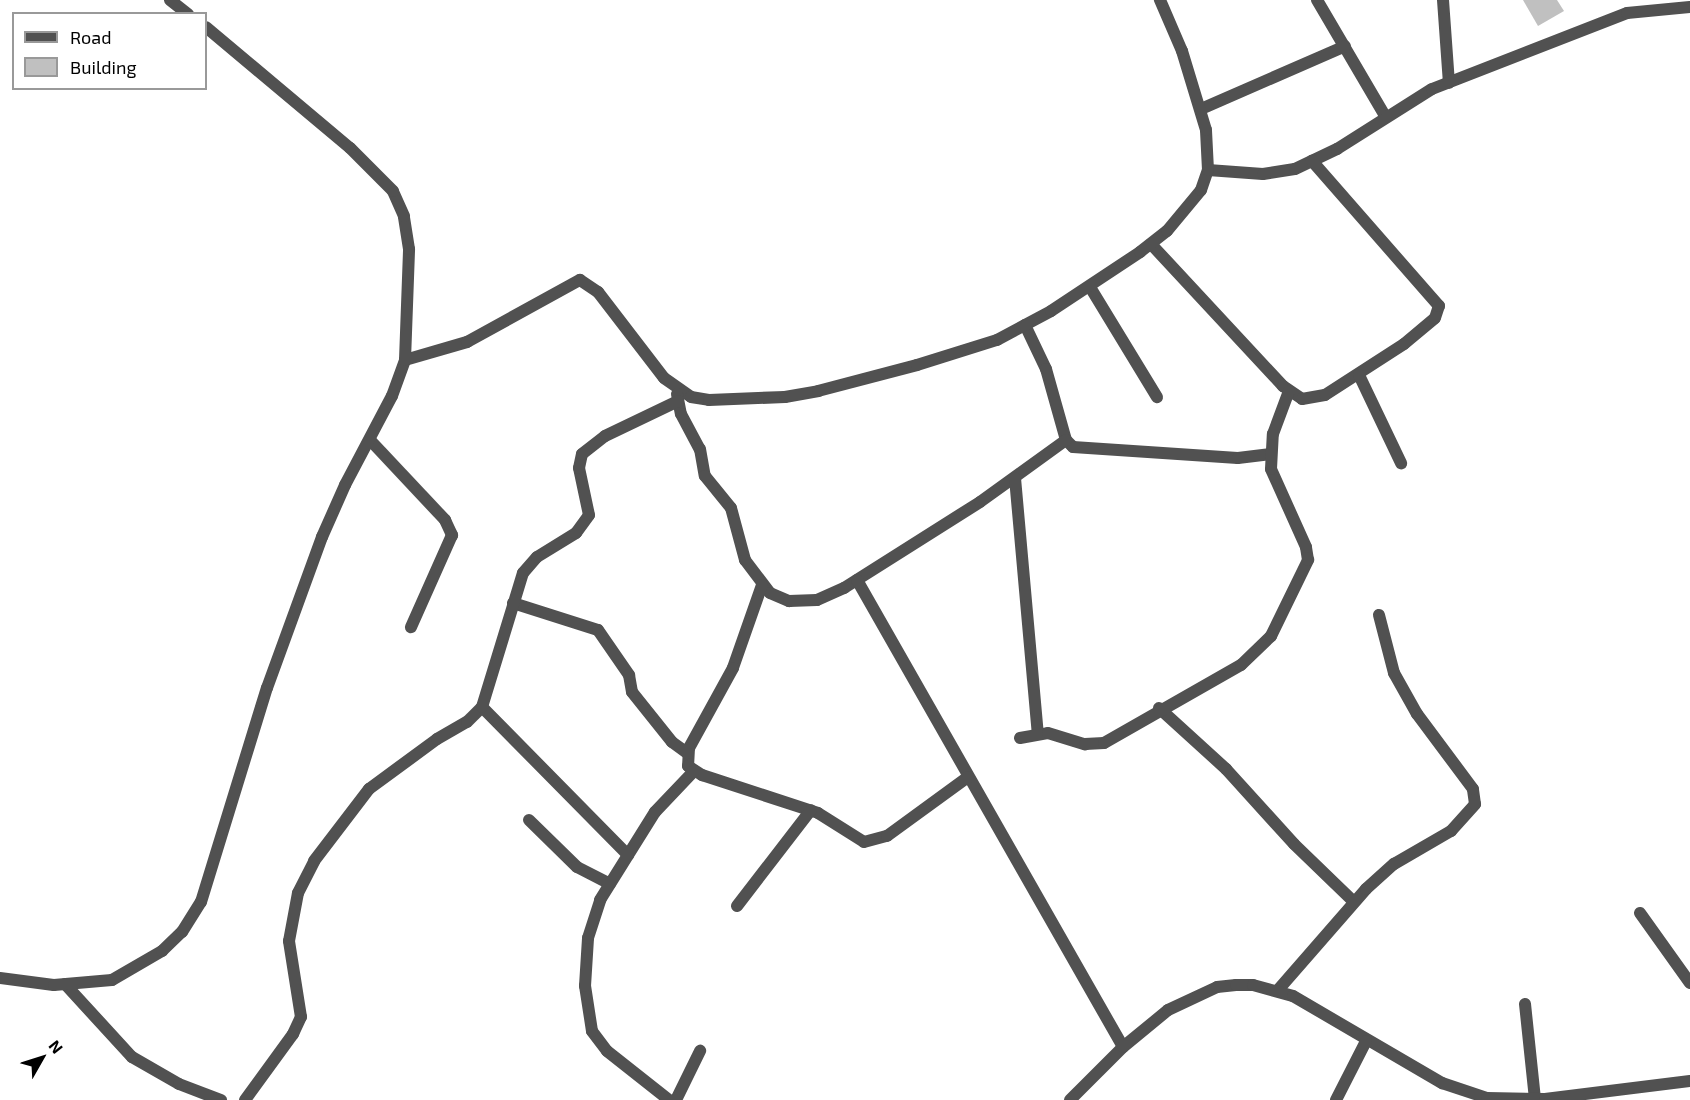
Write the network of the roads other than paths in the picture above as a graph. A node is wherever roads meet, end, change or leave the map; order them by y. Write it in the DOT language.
graph roads {
  1 [pos="170,0"];
  2 [pos="1160,0"];
  3 [pos="1317,0"];
  4 [pos="1443,0"];
  5 [pos="1629,0"];
  6 [pos="1690,7"];
  7 [pos="185,12"];
  8 [pos="1627,14"];
  9 [pos="207,28"];
  10 [pos="1346,46"];
  11 [pos="1449,83"];
  12 [pos="1201,109"];
  13 [pos="1385,116"];
  14 [pos="1312,161"];
  15 [pos="1208,170"];
  16 [pos="1151,244"];
  17 [pos="1090,286"];
  18 [pos="1025,325"];
  19 [pos="405,360"];
  20 [pos="1359,375"];
  21 [pos="1289,391"];
  22 [pos="678,395"];
  23 [pos="1157,397"];
  24 [pos="370,440"];
  25 [pos="1066,440"];
  26 [pos="1269,454"];
  27 [pos="1401,463"];
  28 [pos="1015,478"];
  29 [pos="857,580"];
  30 [pos="762,585"];
  31 [pos="513,603"];
  32 [pos="1379,615"];
  33 [pos="411,627"];
  34 [pos="482,707"];
  35 [pos="1160,708"];
  36 [pos="1038,734"];
  37 [pos="1020,738"];
  38 [pos="687,753"];
  39 [pos="694,771"];
  40 [pos="969,777"];
  41 [pos="811,810"];
  42 [pos="529,820"];
  43 [pos="628,855"];
  44 [pos="610,884"];
  45 [pos="1353,901"];
  46 [pos="737,906"];
  47 [pos="1640,913"];
  48 [pos="0,978"];
  49 [pos="1690,983"];
  50 [pos="65,984"];
  51 [pos="1278,990"];
  52 [pos="1525,1004"];
  53 [pos="1366,1041"];
  54 [pos="1123,1047"];
  55 [pos="700,1051"];
  56 [pos="1690,1081"];
  57 [pos="1455,1094"];
  58 [pos="1535,1099"];
  59 [pos="221,1100"];
  60 [pos="244,1100"];
  61 [pos="669,1100"];
  62 [pos="676,1100"];
  63 [pos="1070,1100"];
  64 [pos="1336,1100"];
  1 -- 7 [label="street"];
  2 -- 12 [label="street"];
  3 -- 10 [label="street"];
  4 -- 11 [label="street"];
  5 -- 8 [label="street"];
  6 -- 8 [label="street"];
  8 -- 11 [label="street"];
  9 -- 19 [label="street"];
  10 -- 12 [label="street"];
  10 -- 13 [label="street"];
  11 -- 13 [label="street"];
  12 -- 15 [label="street"];
  13 -- 14 [label="street"];
  14 -- 15 [label="street"];
  14 -- 20 [label="street"];
  15 -- 16 [label="street"];
  16 -- 17 [label="street"];
  16 -- 21 [label="street"];
  17 -- 18 [label="street"];
  17 -- 23 [label="street"];
  18 -- 22 [label="street"];
  18 -- 25 [label="street"];
  19 -- 22 [label="street"];
  19 -- 24 [label="street"];
  20 -- 21 [label="street"];
  20 -- 27 [label="street"];
  21 -- 26 [label="street"];
  22 -- 30 [label="street"];
  22 -- 31 [label="street"];
  24 -- 33 [label="street"];
  24 -- 50 [label="street"];
  25 -- 26 [label="street"];
  25 -- 28 [label="street"];
  26 -- 35 [label="street"];
  28 -- 29 [label="street"];
  28 -- 36 [label="street"];
  29 -- 30 [label="street"];
  29 -- 40 [label="street"];
  30 -- 38 [label="street"];
  31 -- 34 [label="street"];
  31 -- 38 [label="street"];
  32 -- 45 [label="street"];
  34 -- 43 [label="street"];
  34 -- 60 [label="street"];
  35 -- 36 [label="street"];
  35 -- 45 [label="street"];
  36 -- 37 [label="street"];
  38 -- 39 [label="street"];
  39 -- 41 [label="street"];
  39 -- 43 [label="street"];
  40 -- 41 [label="street"];
  40 -- 54 [label="street"];
  41 -- 46 [label="street"];
  42 -- 44 [label="street"];
  43 -- 44 [label="street"];
  44 -- 61 [label="street"];
  45 -- 51 [label="street"];
  47 -- 49 [label="street"];
  48 -- 50 [label="street"];
  50 -- 59 [label="street"];
  51 -- 53 [label="street"];
  51 -- 54 [label="street"];
  52 -- 58 [label="street"];
  53 -- 57 [label="street"];
  53 -- 64 [label="street"];
  54 -- 63 [label="street"];
  55 -- 62 [label="street"];
  56 -- 58 [label="street"];
  57 -- 58 [label="street"];
}
